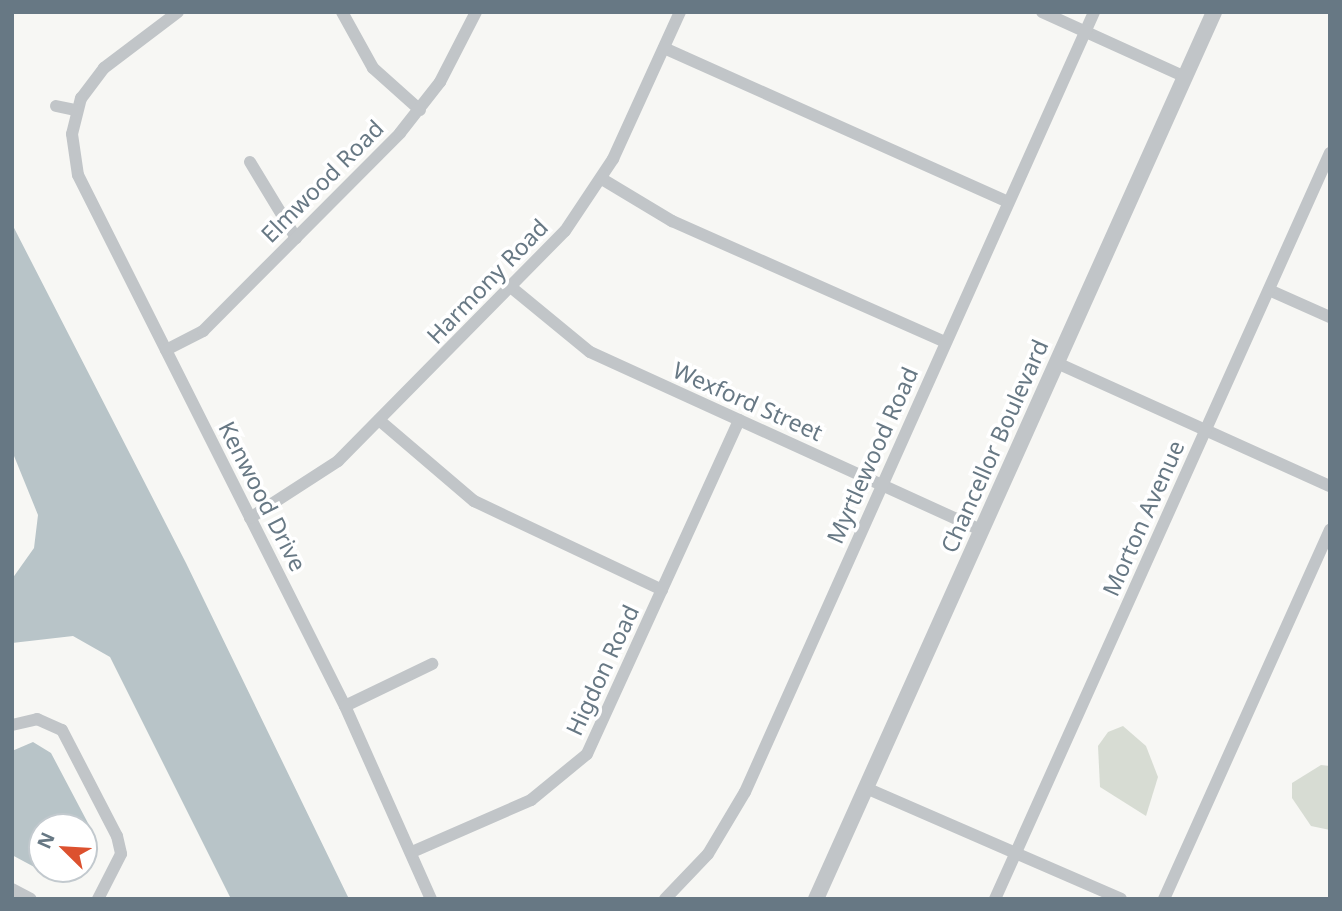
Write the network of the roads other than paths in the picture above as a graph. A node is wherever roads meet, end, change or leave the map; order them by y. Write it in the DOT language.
graph roads {
  1 [pos="178,12"];
  2 [pos="342,12"];
  3 [pos="476,12"];
  4 [pos="680,12"];
  5 [pos="1042,12"];
  6 [pos="1094,12"];
  7 [pos="1214,12"];
  8 [pos="1085,32"];
  9 [pos="664,48"];
  10 [pos="1185,77"];
  11 [pos="56,106"];
  12 [pos="75,110"];
  13 [pos="420,110"];
  14 [pos="1330,153"];
  15 [pos="250,162"];
  16 [pos="602,179"];
  17 [pos="1008,202"];
  18 [pos="296,238"];
  19 [pos="512,288"];
  20 [pos="1269,290"];
  21 [pos="1330,317"];
  22 [pos="945,342"];
  23 [pos="166,350"];
  24 [pos="1057,363"];
  25 [pos="739,419"];
  26 [pos="379,420"];
  27 [pos="1206,430"];
  28 [pos="882,485"];
  29 [pos="1330,486"];
  30 [pos="250,518"];
  31 [pos="981,530"];
  32 [pos="1330,530"];
  33 [pos="662,590"];
  34 [pos="432,664"];
  35 [pos="345,706"];
  36 [pos="12,725"];
  37 [pos="866,788"];
  38 [pos="412,852"];
  39 [pos="1016,852"];
  40 [pos="12,889"];
  41 [pos="31,899"];
  42 [pos="98,899"];
  43 [pos="431,899"];
  44 [pos="665,899"];
  45 [pos="816,899"];
  46 [pos="995,899"];
  47 [pos="1121,899"];
  48 [pos="1164,899"];
  1 -- 12 [label="street"];
  2 -- 13 [label="street"];
  3 -- 13 [label="street, Elmwood Road"];
  4 -- 9 [label="street, Harmony Road"];
  5 -- 8 [label="street"];
  6 -- 8 [label="street, Myrtlewood Road"];
  7 -- 10 [label="street, Chancellor Boulevard"];
  8 -- 10 [label="street"];
  8 -- 17 [label="street, Myrtlewood Road"];
  9 -- 16 [label="street, Harmony Road"];
  9 -- 17 [label="street"];
  10 -- 24 [label="street, Chancellor Boulevard"];
  11 -- 12 [label="street"];
  12 -- 23 [label="street, Kenwood Drive"];
  13 -- 18 [label="street, Elmwood Road"];
  14 -- 20 [label="street, Morton Avenue"];
  15 -- 18 [label="street"];
  16 -- 19 [label="street, Harmony Road"];
  16 -- 22 [label="street"];
  17 -- 22 [label="street, Myrtlewood Road"];
  18 -- 23 [label="street, Elmwood Road"];
  19 -- 25 [label="street, Wexford Street"];
  19 -- 26 [label="street, Harmony Road"];
  20 -- 21 [label="street"];
  20 -- 27 [label="street, Morton Avenue"];
  22 -- 28 [label="street, Myrtlewood Road"];
  23 -- 30 [label="street, Kenwood Drive"];
  24 -- 27 [label="street"];
  24 -- 31 [label="street, Chancellor Boulevard"];
  25 -- 28 [label="street, Wexford Street"];
  25 -- 33 [label="street, Higdon Road"];
  26 -- 30 [label="street, Harmony Road"];
  26 -- 33 [label="street"];
  27 -- 29 [label="street"];
  27 -- 39 [label="street, Morton Avenue"];
  28 -- 31 [label="street, Wexford Street"];
  28 -- 44 [label="street, Myrtlewood Road"];
  30 -- 35 [label="street, Kenwood Drive"];
  31 -- 37 [label="street, Chancellor Boulevard"];
  32 -- 48 [label="street"];
  33 -- 38 [label="street, Higdon Road"];
  34 -- 35 [label="street"];
  35 -- 38 [label="street, Kenwood Drive"];
  36 -- 42 [label="street"];
  37 -- 39 [label="street"];
  37 -- 45 [label="street, Chancellor Boulevard"];
  38 -- 43 [label="street, Kenwood Drive"];
  39 -- 46 [label="street, Morton Avenue"];
  39 -- 47 [label="street"];
  40 -- 41 [label="street"];
}
